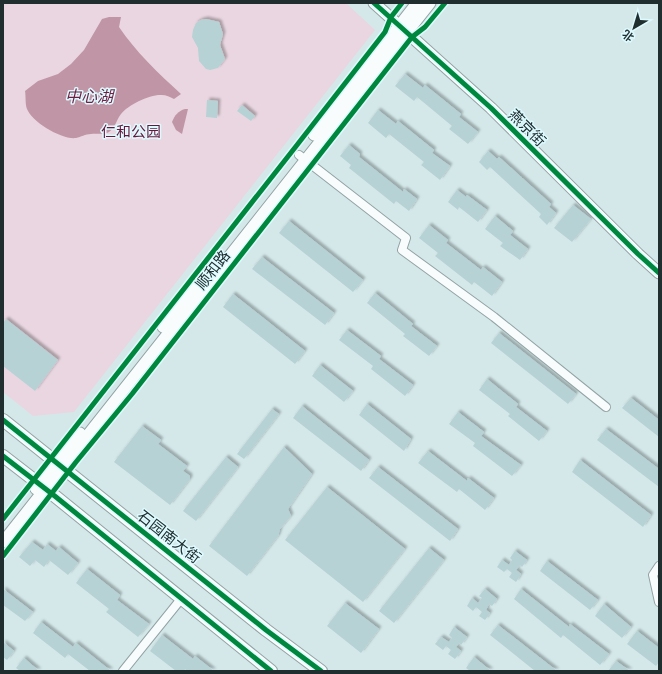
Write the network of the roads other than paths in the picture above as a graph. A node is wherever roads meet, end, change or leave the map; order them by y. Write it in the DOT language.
graph roads {
  1 [pos="374,3"];
  2 [pos="417,3"];
  3 [pos="430,3"];
  4 [pos="403,29"];
  5 [pos="302,158"];
  6 [pos="659,273"];
  7 [pos="606,407"];
  8 [pos="3,420"];
  9 [pos="3,456"];
  10 [pos="60,465"];
  11 [pos="42,487"];
  12 [pos="3,531"];
  13 [pos="3,542"];
  14 [pos="659,566"];
  15 [pos="181,599"];
  16 [pos="659,602"];
  17 [pos="123,671"];
  18 [pos="271,671"];
  19 [pos="320,671"];
  1 -- 4 [label="main road, 燕京街"];
  2 -- 4 [label="main road, 顺和路"];
  3 -- 4 [label="main road, 顺和路"];
  4 -- 5 [label="main road, 顺和路"];
  4 -- 6 [label="main road, 燕京街"];
  5 -- 7 [label="street"];
  5 -- 10 [label="main road, 顺和路"];
  8 -- 10 [label="main road, 石园南大街"];
  9 -- 11 [label="main road"];
  10 -- 11 [label="main road, 顺和路"];
  10 -- 19 [label="main road, 石园南大街"];
  11 -- 12 [label="main road, 顺和路"];
  11 -- 13 [label="main road, 顺和路"];
  11 -- 15 [label="main road"];
  14 -- 16 [label="street"];
  15 -- 17 [label="street"];
  15 -- 18 [label="main road"];
}
